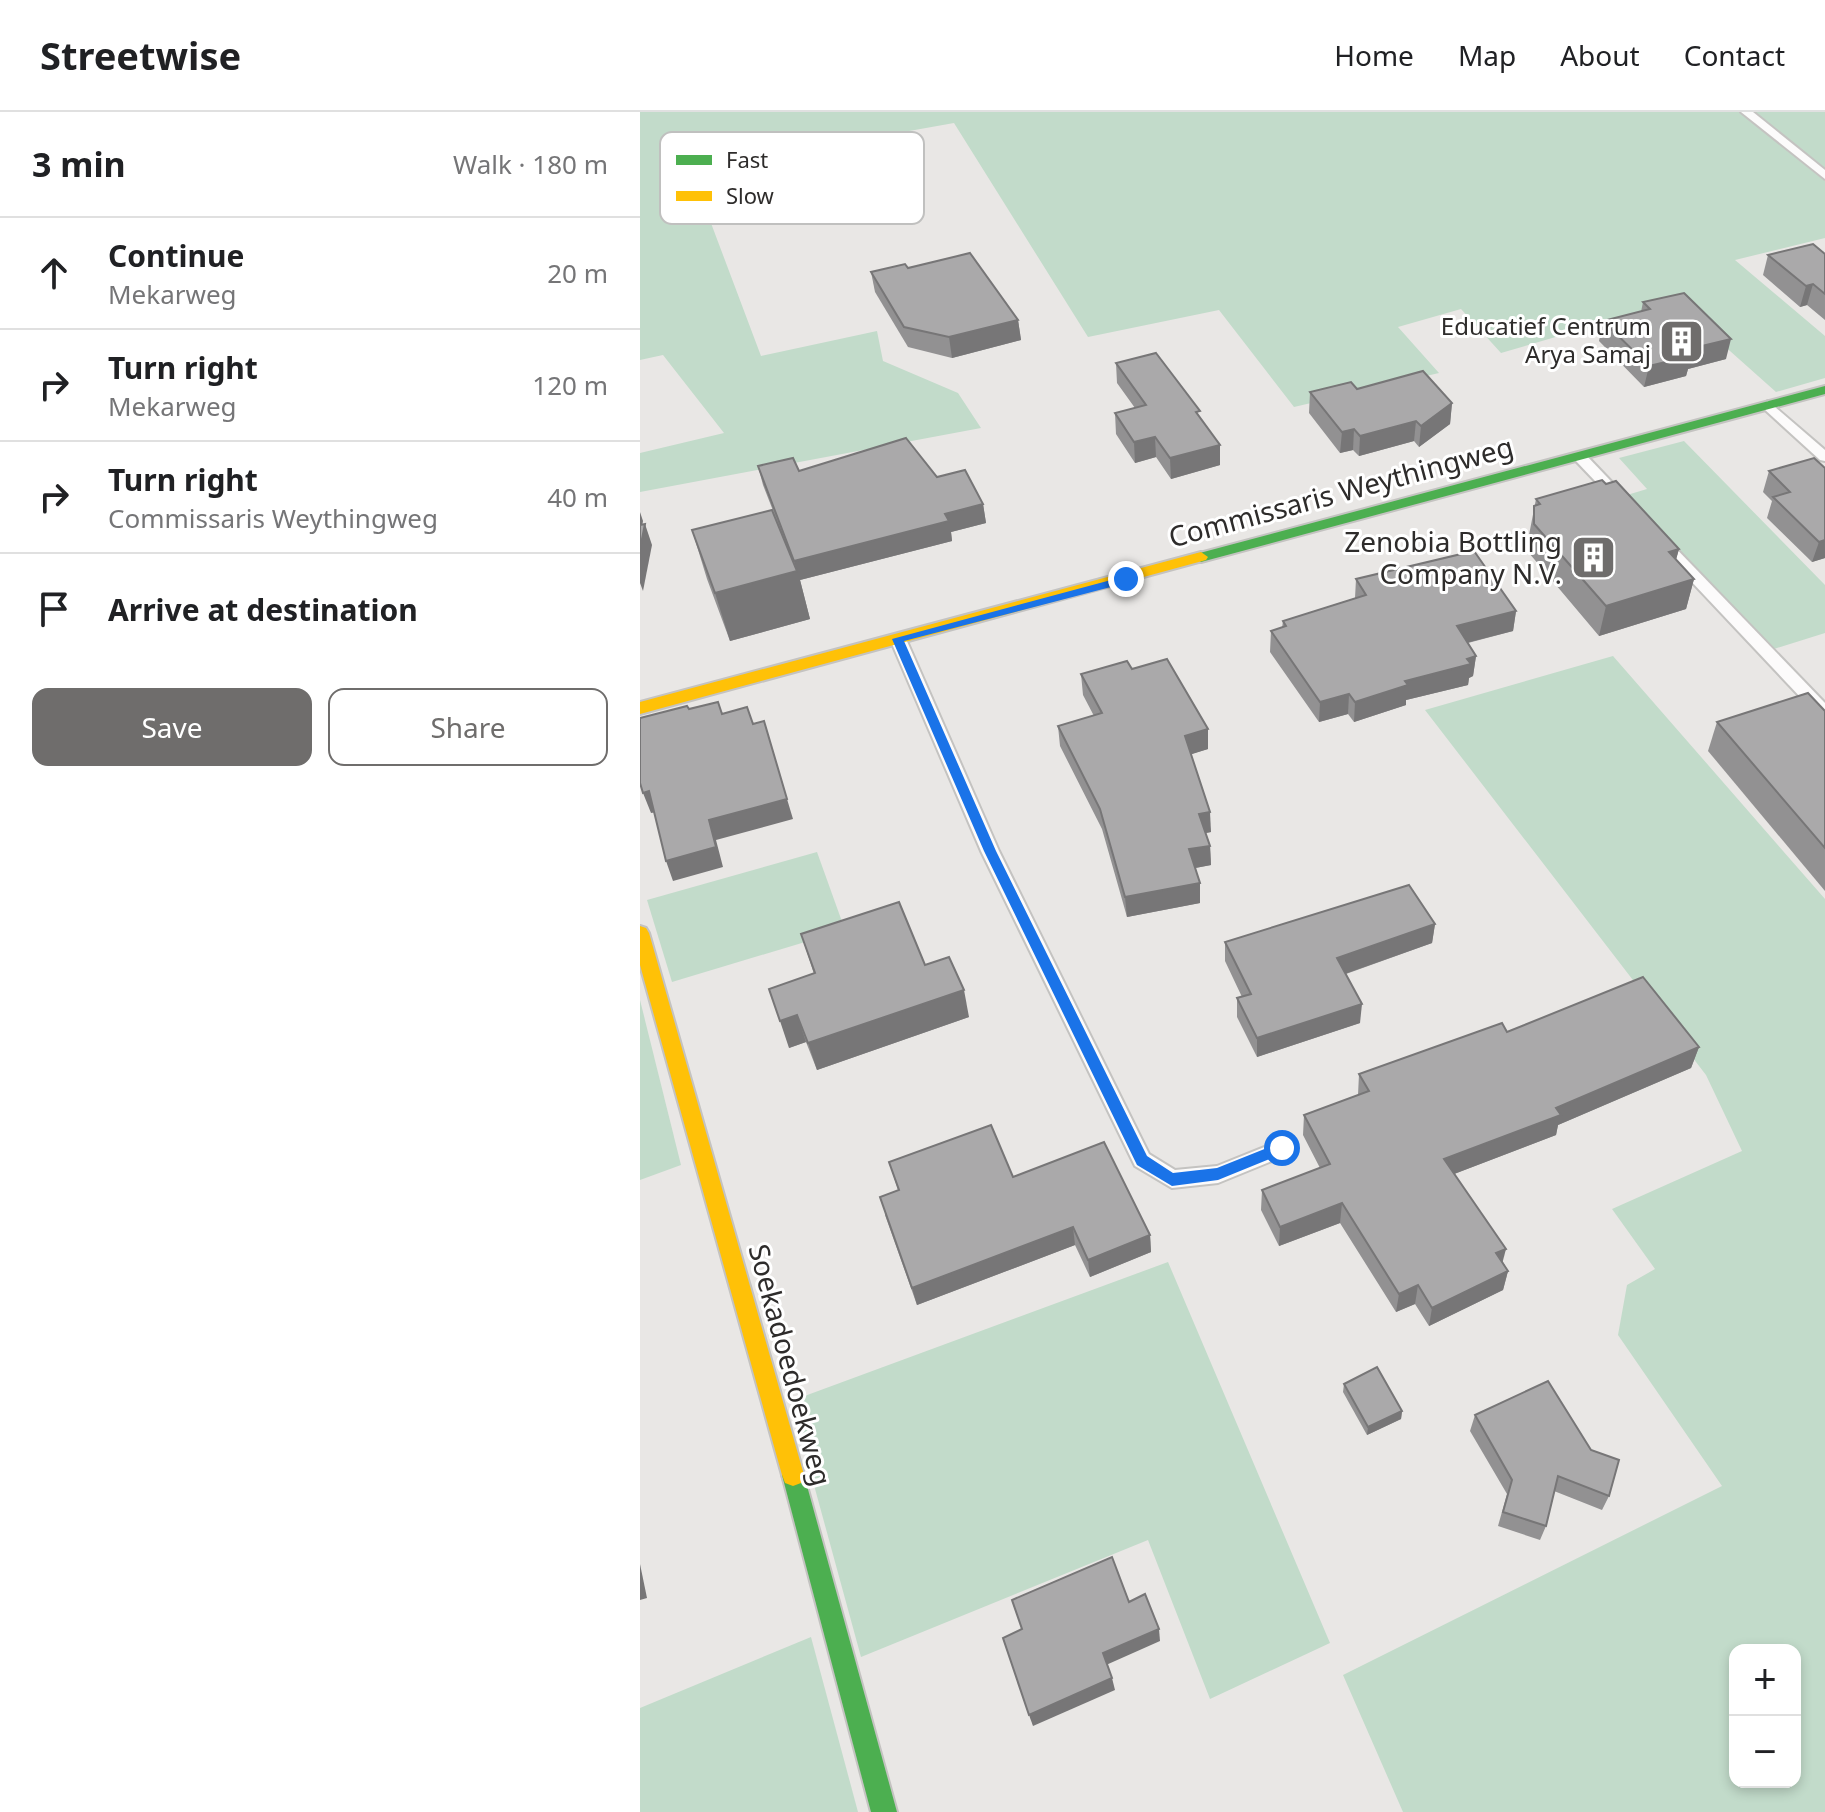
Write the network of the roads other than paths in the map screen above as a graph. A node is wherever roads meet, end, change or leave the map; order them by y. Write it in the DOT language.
graph roads {
  1 [pos="1746,112"];
  2 [pos="1825,176"];
  3 [pos="1825,390"];
  4 [pos="1768,405"];
  5 [pos="1580,457"];
  6 [pos="1825,457"];
  7 [pos="898,639"];
  8 [pos="640,708"];
  9 [pos="1825,713"];
  10 [pos="640,933"];
  11 [pos="1282,1148"];
  12 [pos="884,1812"];
  1 -- 2 [label="lane"];
  3 -- 4 [label="main road, Commissaris Weythingweg"];
  4 -- 5 [label="main road, Commissaris Weythingweg"];
  4 -- 6 [label="lane"];
  5 -- 7 [label="main road, Commissaris Weythingweg"];
  5 -- 9 [label="lane"];
  7 -- 8 [label="main road, Commissaris Weythingweg"];
  7 -- 11 [label="lane"];
  10 -- 12 [label="main road, Soekadoedoekweg"];
}
